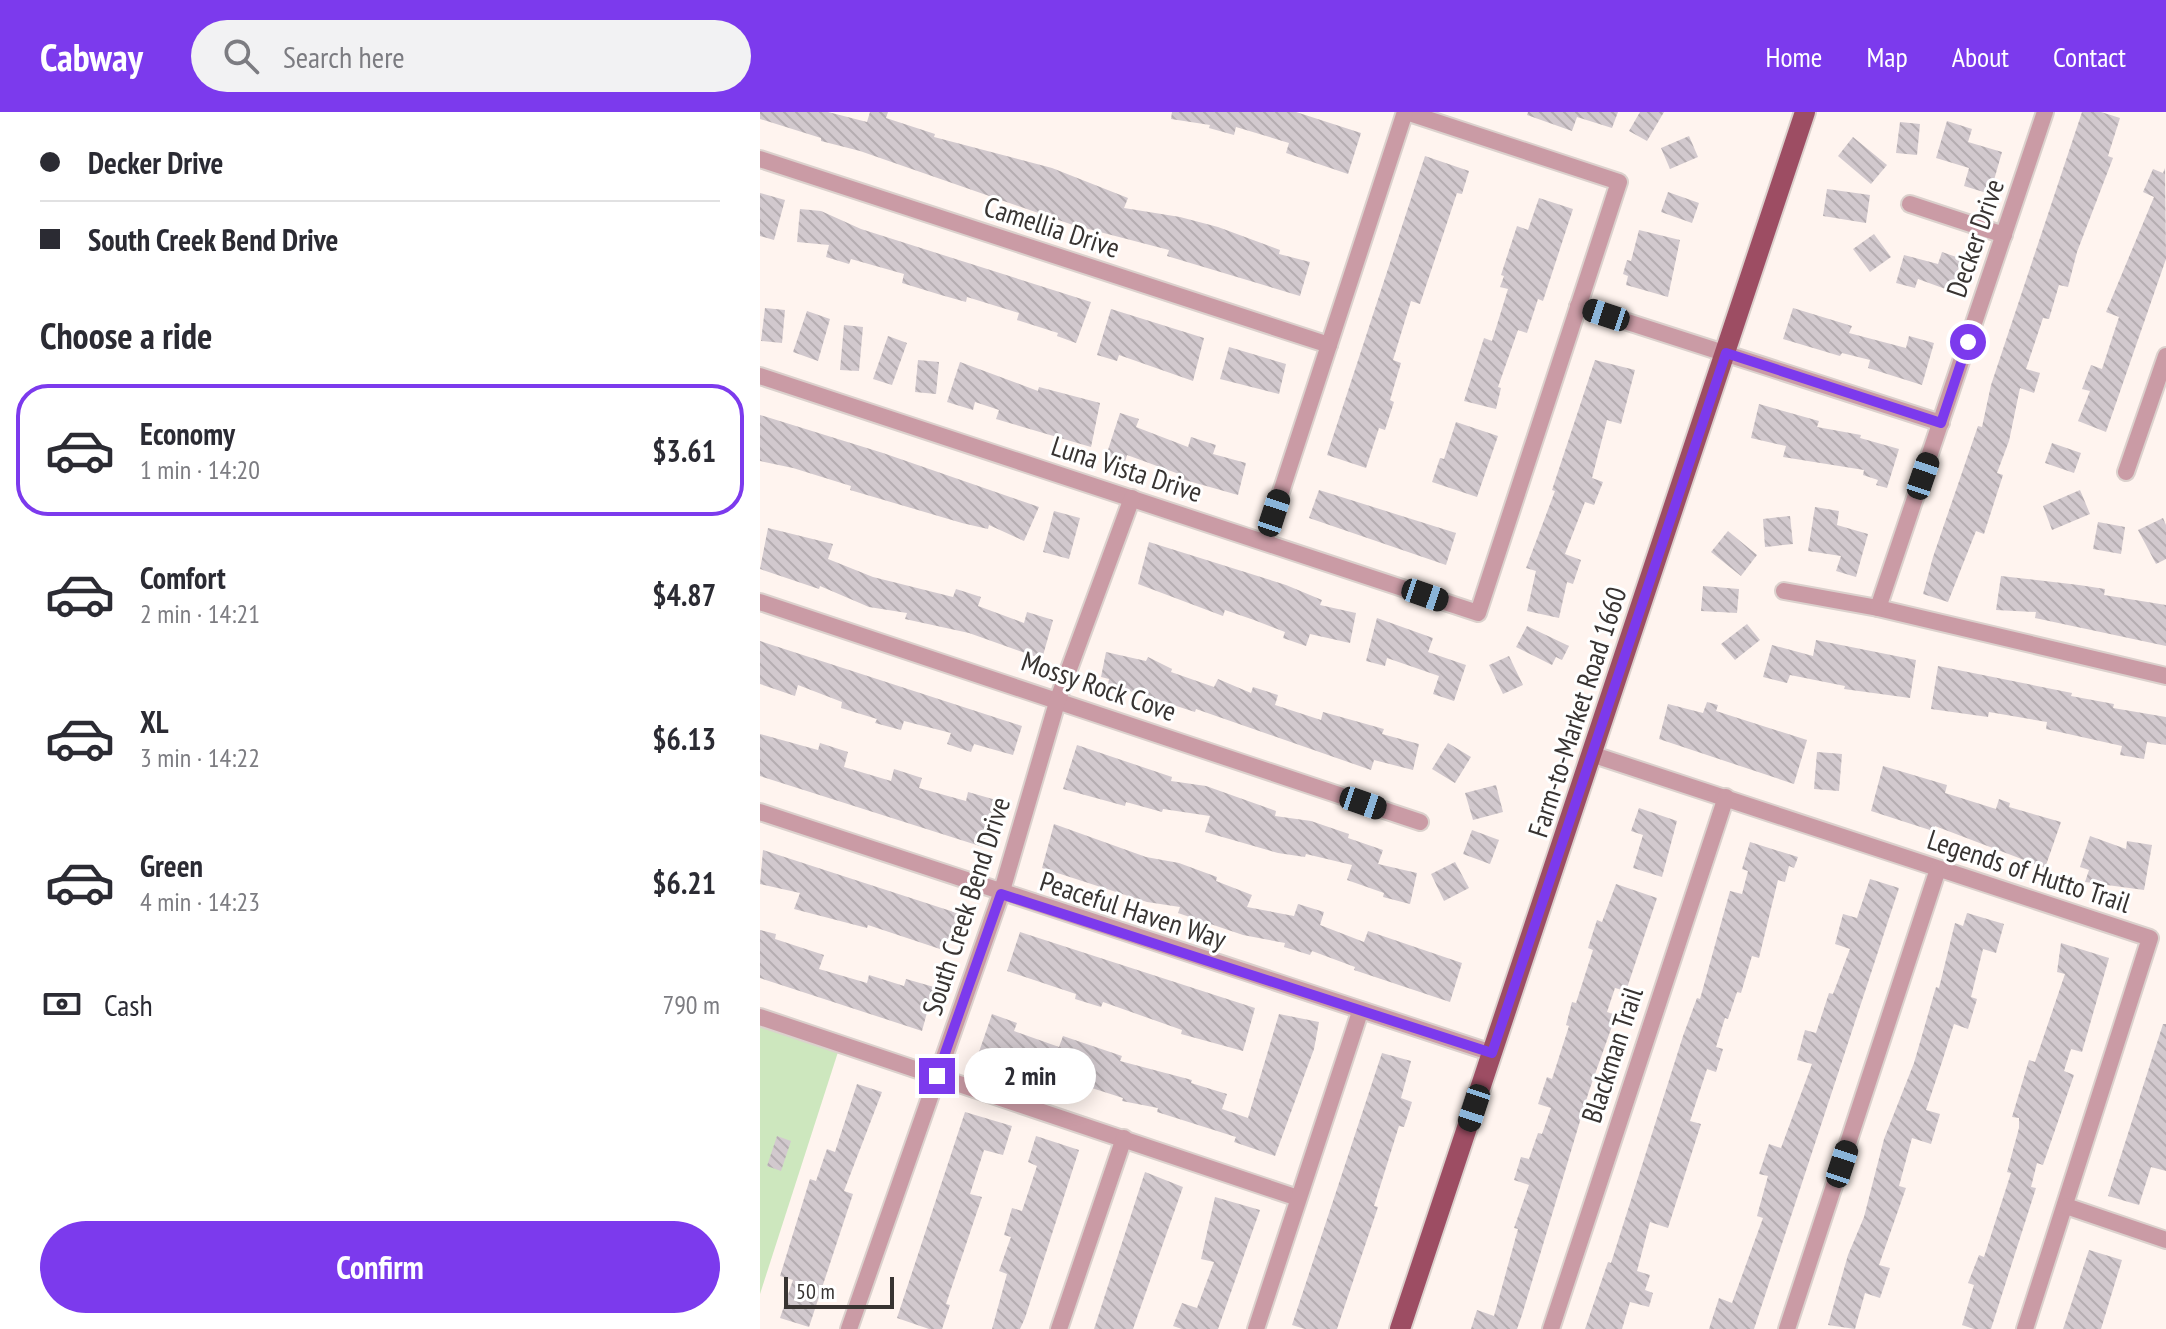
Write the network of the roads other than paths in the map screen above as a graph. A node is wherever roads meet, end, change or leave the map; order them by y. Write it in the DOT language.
graph roads {
  1 [pos="1406,112"];
  2 [pos="1805,112"];
  3 [pos="2045,112"];
  4 [pos="760,159"];
  5 [pos="1910,204"];
  6 [pos="2004,235"];
  7 [pos="1578,306"];
  8 [pos="1329,345"];
  9 [pos="1726,353"];
  10 [pos="2166,356"];
  11 [pos="760,376"];
  12 [pos="1941,423"];
  13 [pos="2126,472"];
  14 [pos="1132,498"];
  15 [pos="1265,541"];
  16 [pos="1784,591"];
  17 [pos="760,602"];
  18 [pos="1878,608"];
  19 [pos="2166,676"];
  20 [pos="1058,699"];
  21 [pos="1594,755"];
  22 [pos="1726,797"];
  23 [pos="760,812"];
  24 [pos="1420,822"];
  25 [pos="1938,869"];
  26 [pos="1001,894"];
  27 [pos="1360,1012"];
  28 [pos="760,1017"];
  29 [pos="1492,1053"];
  30 [pos="937,1076"];
  31 [pos="1124,1138"];
  32 [pos="1298,1198"];
  33 [pos="2066,1206"];
  34 [pos="2166,1240"];
  35 [pos="849,1329"];
  36 [pos="1059,1329"];
  37 [pos="1256,1329"];
  38 [pos="1400,1329"];
  39 [pos="1551,1329"];
  40 [pos="1787,1329"];
  41 [pos="2025,1329"];
  1 -- 7 [label="street"];
  1 -- 8 [label="street"];
  2 -- 9 [label="main road, Farm-to-Market Road 1660"];
  3 -- 6 [label="street, Decker Drive"];
  4 -- 8 [label="street, Camellia Drive"];
  5 -- 6 [label="street"];
  6 -- 12 [label="street, Decker Drive"];
  7 -- 9 [label="street"];
  7 -- 15 [label="street, Luna Vista Drive"];
  8 -- 15 [label="street"];
  9 -- 12 [label="street"];
  9 -- 21 [label="main road, Farm-to-Market Road 1660"];
  10 -- 13 [label="street"];
  11 -- 14 [label="street, Luna Vista Drive"];
  12 -- 18 [label="street, Decker Drive"];
  14 -- 15 [label="street, Luna Vista Drive"];
  14 -- 20 [label="street, South Creek Bend Drive"];
  16 -- 18 [label="street"];
  17 -- 20 [label="street, Mossy Rock Cove"];
  18 -- 19 [label="street"];
  20 -- 24 [label="street, Mossy Rock Cove"];
  20 -- 26 [label="street, South Creek Bend Drive"];
  21 -- 22 [label="street, Legends of Hutto Trail"];
  21 -- 29 [label="main road, Farm-to-Market Road 1660"];
  22 -- 25 [label="street, Legends of Hutto Trail"];
  22 -- 39 [label="street, Blackman Trail"];
  23 -- 26 [label="street, Peaceful Haven Way"];
  25 -- 33 [label="street, Legends of Hutto Trail"];
  25 -- 40 [label="street"];
  26 -- 27 [label="street, Peaceful Haven Way"];
  26 -- 30 [label="street, South Creek Bend Drive"];
  27 -- 29 [label="street, Peaceful Haven Way"];
  27 -- 32 [label="street"];
  28 -- 30 [label="street"];
  29 -- 38 [label="main road, Farm-to-Market Road 1660"];
  30 -- 31 [label="street"];
  30 -- 35 [label="street, South Creek Bend Drive"];
  31 -- 32 [label="street"];
  31 -- 36 [label="street"];
  32 -- 37 [label="street"];
  33 -- 34 [label="street"];
  33 -- 41 [label="street, Legends of Hutto Trail"];
}
